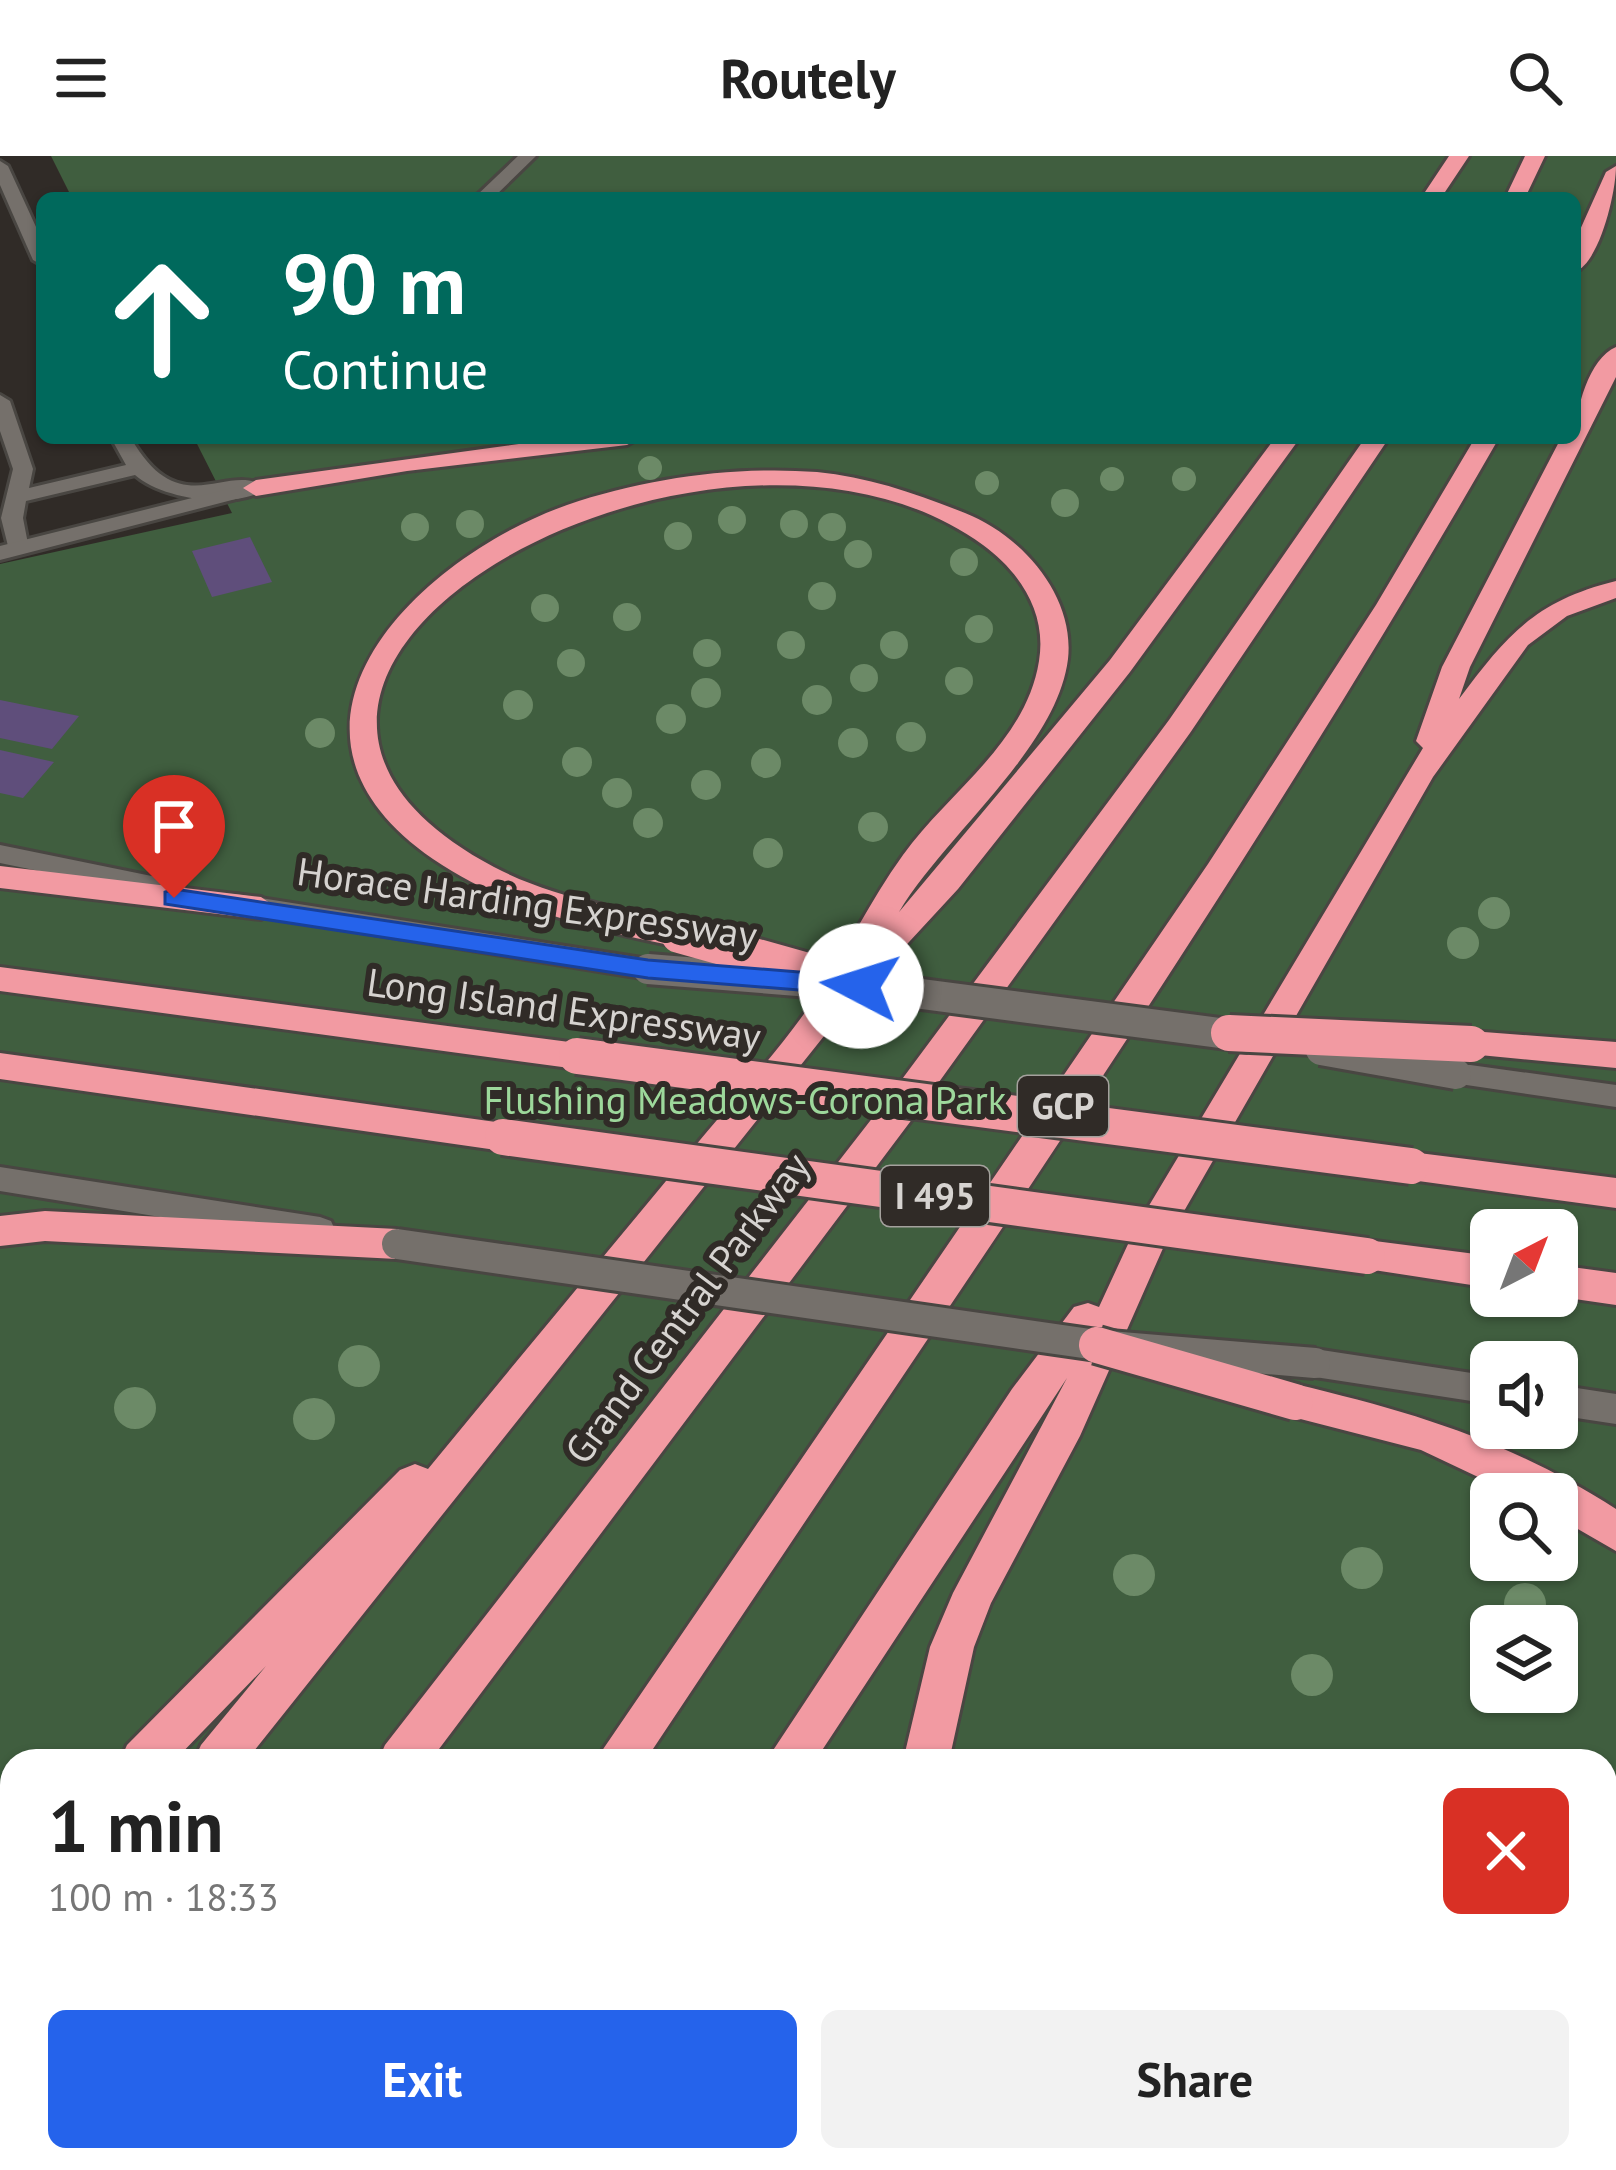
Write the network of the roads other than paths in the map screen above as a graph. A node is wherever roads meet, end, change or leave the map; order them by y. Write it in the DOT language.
graph roads {
  1 [pos="528,156"];
  2 [pos="1460,156"];
  3 [pos="1535,156"];
  4 [pos="0,166"];
  5 [pos="1616,172"];
  6 [pos="489,192"];
  7 [pos="1437,192"];
  8 [pos="1517,192"];
  9 [pos="36,247"];
  10 [pos="1581,251"];
  11 [pos="1616,354"];
  12 [pos="0,401"];
  13 [pos="1581,422"];
  14 [pos="124,444"];
  15 [pos="574,444"];
  16 [pos="1284,444"];
  17 [pos="1373,444"];
  18 [pos="1483,444"];
  19 [pos="1570,444"];
  20 [pos="136,469"];
  21 [pos="256,488"];
  22 [pos="18,497"];
  23 [pos="9,551"];
  24 [pos="1616,590"];
  25 [pos="1421,773"];
  26 [pos="0,854"];
  27 [pos="0,877"];
  28 [pos="261,908"];
  29 [pos="0,979"];
  30 [pos="861,986"];
  31 [pos="824,1012"];
  32 [pos="1229,1033"];
  33 [pos="1616,1055"];
  34 [pos="1464,1059"];
  35 [pos="0,1066"];
  36 [pos="1616,1096"];
  37 [pos="0,1179"];
  38 [pos="1616,1192"];
  39 [pos="0,1231"];
  40 [pos="1148,1240"];
  41 [pos="397,1244"];
  42 [pos="1470,1270"];
  43 [pos="1578,1284"];
  44 [pos="1616,1289"];
  45 [pos="559,1334"];
  46 [pos="1096,1345"];
  47 [pos="1470,1387"];
  48 [pos="1578,1403"];
  49 [pos="1616,1409"];
  50 [pos="1512,1473"];
  51 [pos="1578,1508"];
  52 [pos="1616,1532"];
  53 [pos="154,1749"];
  54 [pos="227,1749"];
  55 [pos="410,1749"];
  56 [pos="626,1749"];
  57 [pos="797,1749"];
  58 [pos="929,1749"];
  1 -- 6 [label="main road"];
  2 -- 7 [label="highway"];
  3 -- 8 [label="highway"];
  4 -- 9 [label="main road"];
  5 -- 10 [label="highway"];
  11 -- 13 [label="highway"];
  12 -- 22 [label="main road"];
  14 -- 20 [label="main road"];
  15 -- 21 [label="highway"];
  16 -- 31 [label="highway"];
  17 -- 55 [label="highway, Grand Central Parkway"];
  18 -- 56 [label="highway, GCP"];
  19 -- 25 [label="highway"];
  20 -- 21 [label="main road"];
  20 -- 22 [label="main road"];
  21 -- 23 [label="main road"];
  22 -- 23 [label="main road"];
  24 -- 25 [label="highway"];
  25 -- 40 [label="highway"];
  26 -- 28 [label="main road, Horace Harding Expressway"];
  27 -- 28 [label="highway"];
  28 -- 30 [label="main road, Horace Harding Expressway, bridge"];
  29 -- 38 [label="highway, Long Island Expressway / I 495, bridge"];
  30 -- 31 [label="highway, bridge"];
  30 -- 32 [label="main road, Horace Harding Expressway, bridge"];
  31 -- 45 [label="highway"];
  32 -- 34 [label="highway, bridge"];
  33 -- 34 [label="highway"];
  34 -- 36 [label="main road"];
  35 -- 42 [label="highway, I 495, bridge"];
  37 -- 41 [label="main road"];
  39 -- 41 [label="highway"];
  40 -- 57 [label="highway"];
  40 -- 58 [label="highway"];
  41 -- 46 [label="main road, bridge"];
  43 -- 44 [label="highway"];
  45 -- 53 [label="highway"];
  45 -- 54 [label="highway"];
  46 -- 47 [label="main road, bridge"];
  46 -- 50 [label="highway, bridge"];
  48 -- 49 [label="main road"];
  51 -- 52 [label="highway"];
}
